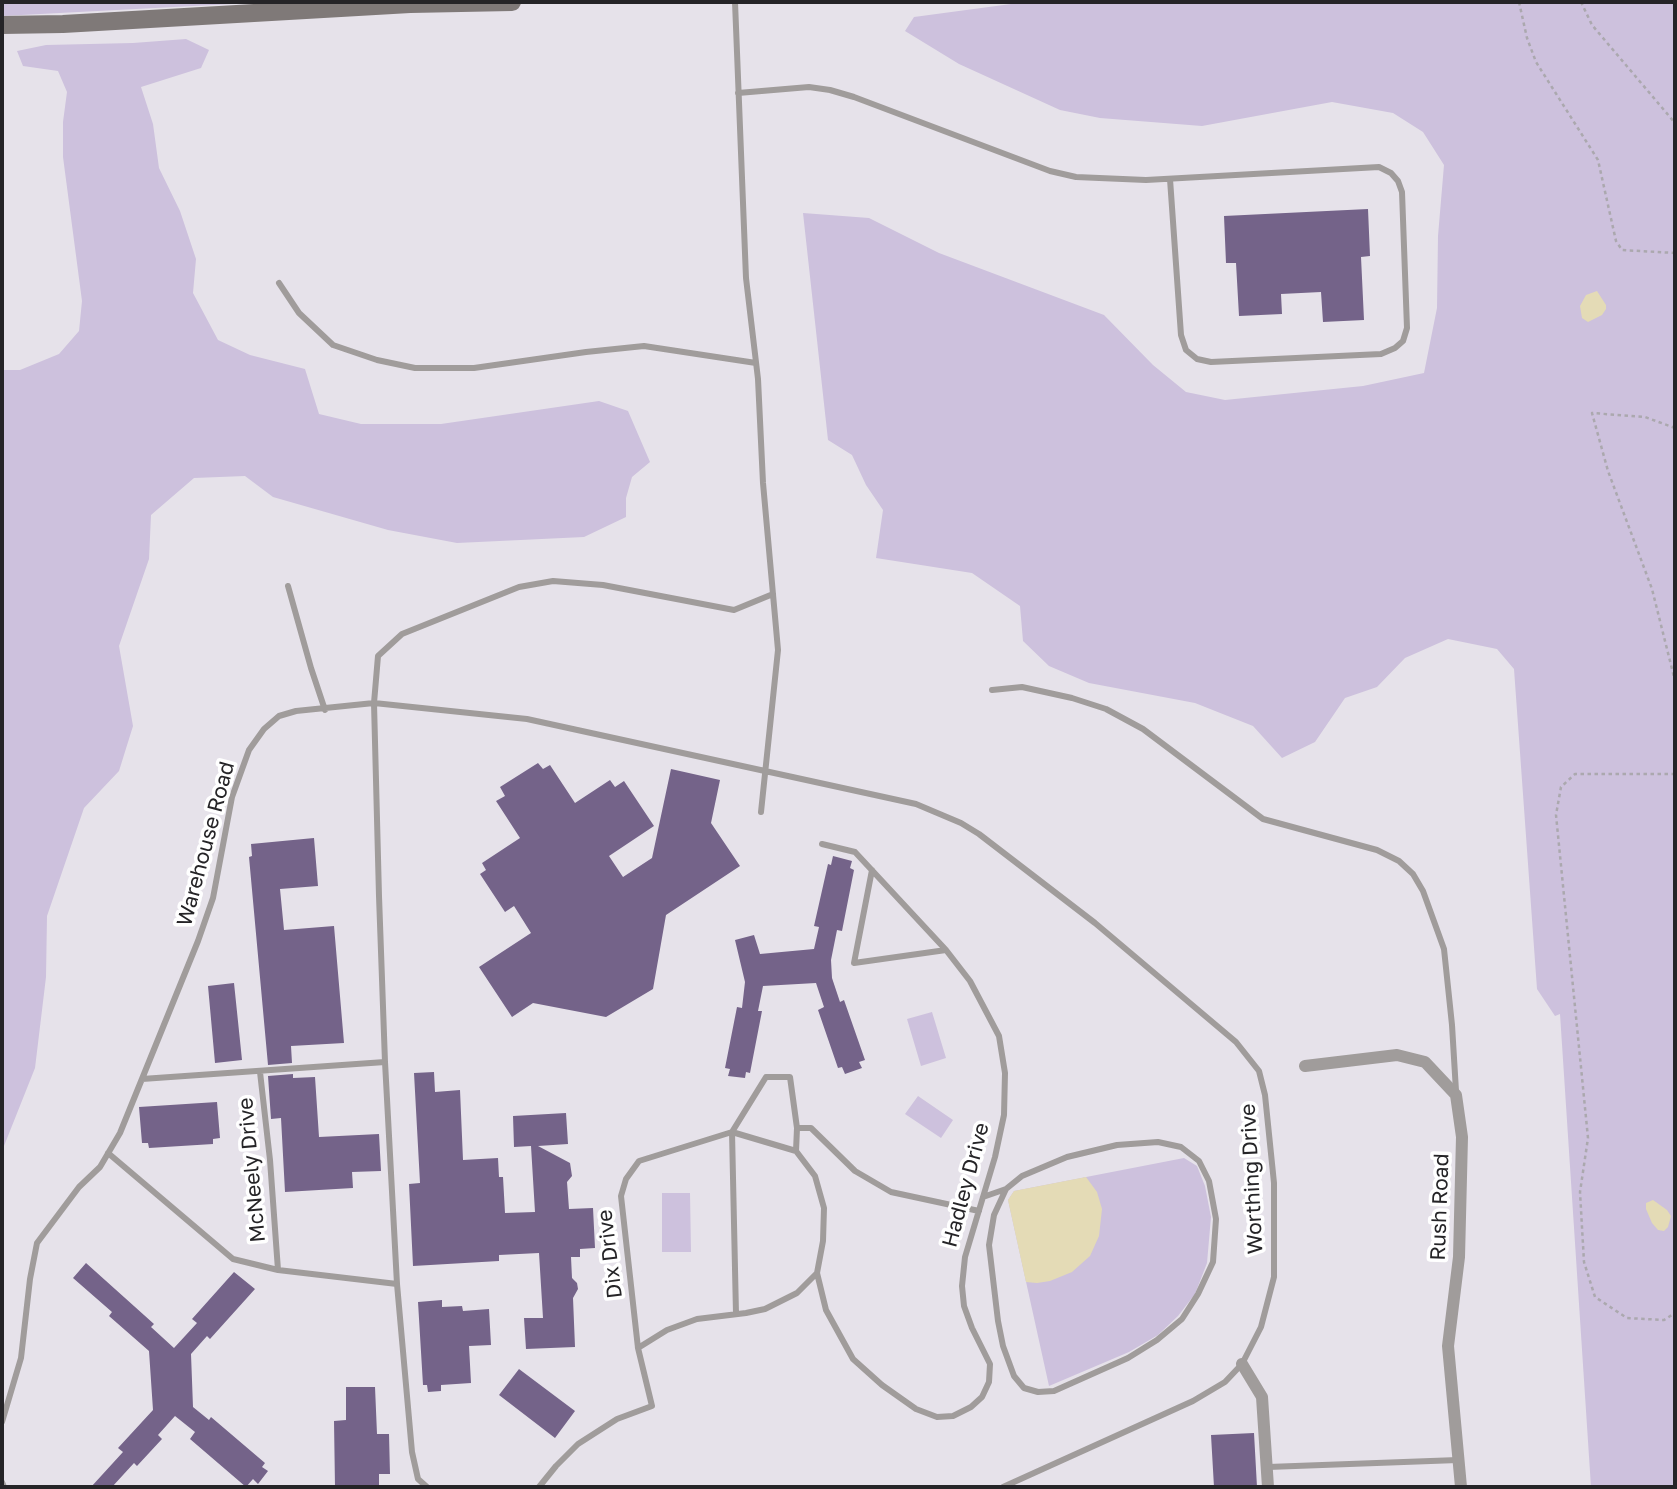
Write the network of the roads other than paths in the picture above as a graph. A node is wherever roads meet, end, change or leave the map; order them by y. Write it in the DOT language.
graph roads {
  1 [pos="512,2"];
  2 [pos="735,2"];
  3 [pos="2,25"];
  4 [pos="738,93"];
  5 [pos="1170,179"];
  6 [pos="279,283"];
  7 [pos="756,363"];
  8 [pos="288,586"];
  9 [pos="773,594"];
  10 [pos="992,690"];
  11 [pos="374,703"];
  12 [pos="326,710"];
  13 [pos="765,770"];
  14 [pos="761,812"];
  15 [pos="822,844"];
  16 [pos="872,870"];
  17 [pos="946,950"];
  18 [pos="384,1062"];
  19 [pos="1305,1066"];
  20 [pos="1259,1071"];
  21 [pos="260,1072"];
  22 [pos="142,1079"];
  23 [pos="1456,1095"];
  24 [pos="797,1128"];
  25 [pos="732,1132"];
  26 [pos="796,1151"];
  27 [pos="108,1153"];
  28 [pos="1006,1189"];
  29 [pos="983,1197"];
  30 [pos="979,1211"];
  31 [pos="278,1270"];
  32 [pos="817,1273"];
  33 [pos="397,1284"];
  34 [pos="736,1314"];
  35 [pos="638,1348"];
  36 [pos="1242,1364"];
  37 [pos="2,1422"];
  38 [pos="1458,1460"];
  39 [pos="1267,1467"];
  40 [pos="2,1482"];
  41 [pos="4,1487"];
  42 [pos="427,1487"];
  43 [pos="539,1487"];
  44 [pos="1003,1487"];
  45 [pos="1268,1487"];
  46 [pos="1461,1487"];
  1 -- 3 [label="main road"];
  2 -- 4 [label="lane"];
  4 -- 5 [label="lane"];
  4 -- 7 [label="lane"];
  5 -- 5 [label="lane"];
  6 -- 7 [label="lane"];
  7 -- 9 [label="lane"];
  8 -- 12 [label="lane"];
  9 -- 11 [label="lane"];
  9 -- 13 [label="lane"];
  10 -- 23 [label="lane"];
  11 -- 12 [label="lane, Warehouse Road"];
  11 -- 13 [label="lane, Warehouse Road"];
  11 -- 18 [label="lane"];
  12 -- 22 [label="lane, Warehouse Road"];
  13 -- 14 [label="lane"];
  13 -- 20 [label="lane, Warehouse Road"];
  15 -- 16 [label="lane, Hadley Drive"];
  16 -- 17 [label="lane, Hadley Drive"];
  16 -- 17 [label="lane"];
  17 -- 29 [label="lane, Hadley Drive"];
  18 -- 21 [label="lane, McNeely Drive"];
  18 -- 33 [label="lane"];
  19 -- 23 [label="street"];
  20 -- 36 [label="lane, Worthing Drive"];
  21 -- 22 [label="lane"];
  21 -- 31 [label="lane, McNeely Drive"];
  22 -- 27 [label="lane, Warehouse Road"];
  23 -- 38 [label="street, Rush Road"];
  24 -- 25 [label="lane"];
  24 -- 26 [label="lane"];
  24 -- 30 [label="lane"];
  25 -- 26 [label="lane"];
  25 -- 34 [label="lane"];
  25 -- 35 [label="lane, Dix Drive"];
  26 -- 32 [label="lane"];
  27 -- 31 [label="lane"];
  27 -- 37 [label="lane, Warehouse Road"];
  28 -- 28 [label="lane"];
  28 -- 29 [label="lane"];
  29 -- 30 [label="lane, Hadley Drive"];
  30 -- 32 [label="lane, Hadley Drive"];
  31 -- 33 [label="lane, McNeely Drive"];
  32 -- 34 [label="lane"];
  33 -- 42 [label="lane"];
  34 -- 35 [label="lane"];
  35 -- 43 [label="lane, Dix Drive"];
  36 -- 39 [label="street"];
  36 -- 44 [label="lane"];
  38 -- 39 [label="lane"];
  38 -- 46 [label="street, Rush Road"];
  39 -- 45 [label="street"];
  40 -- 41 [label="lane"];
}
